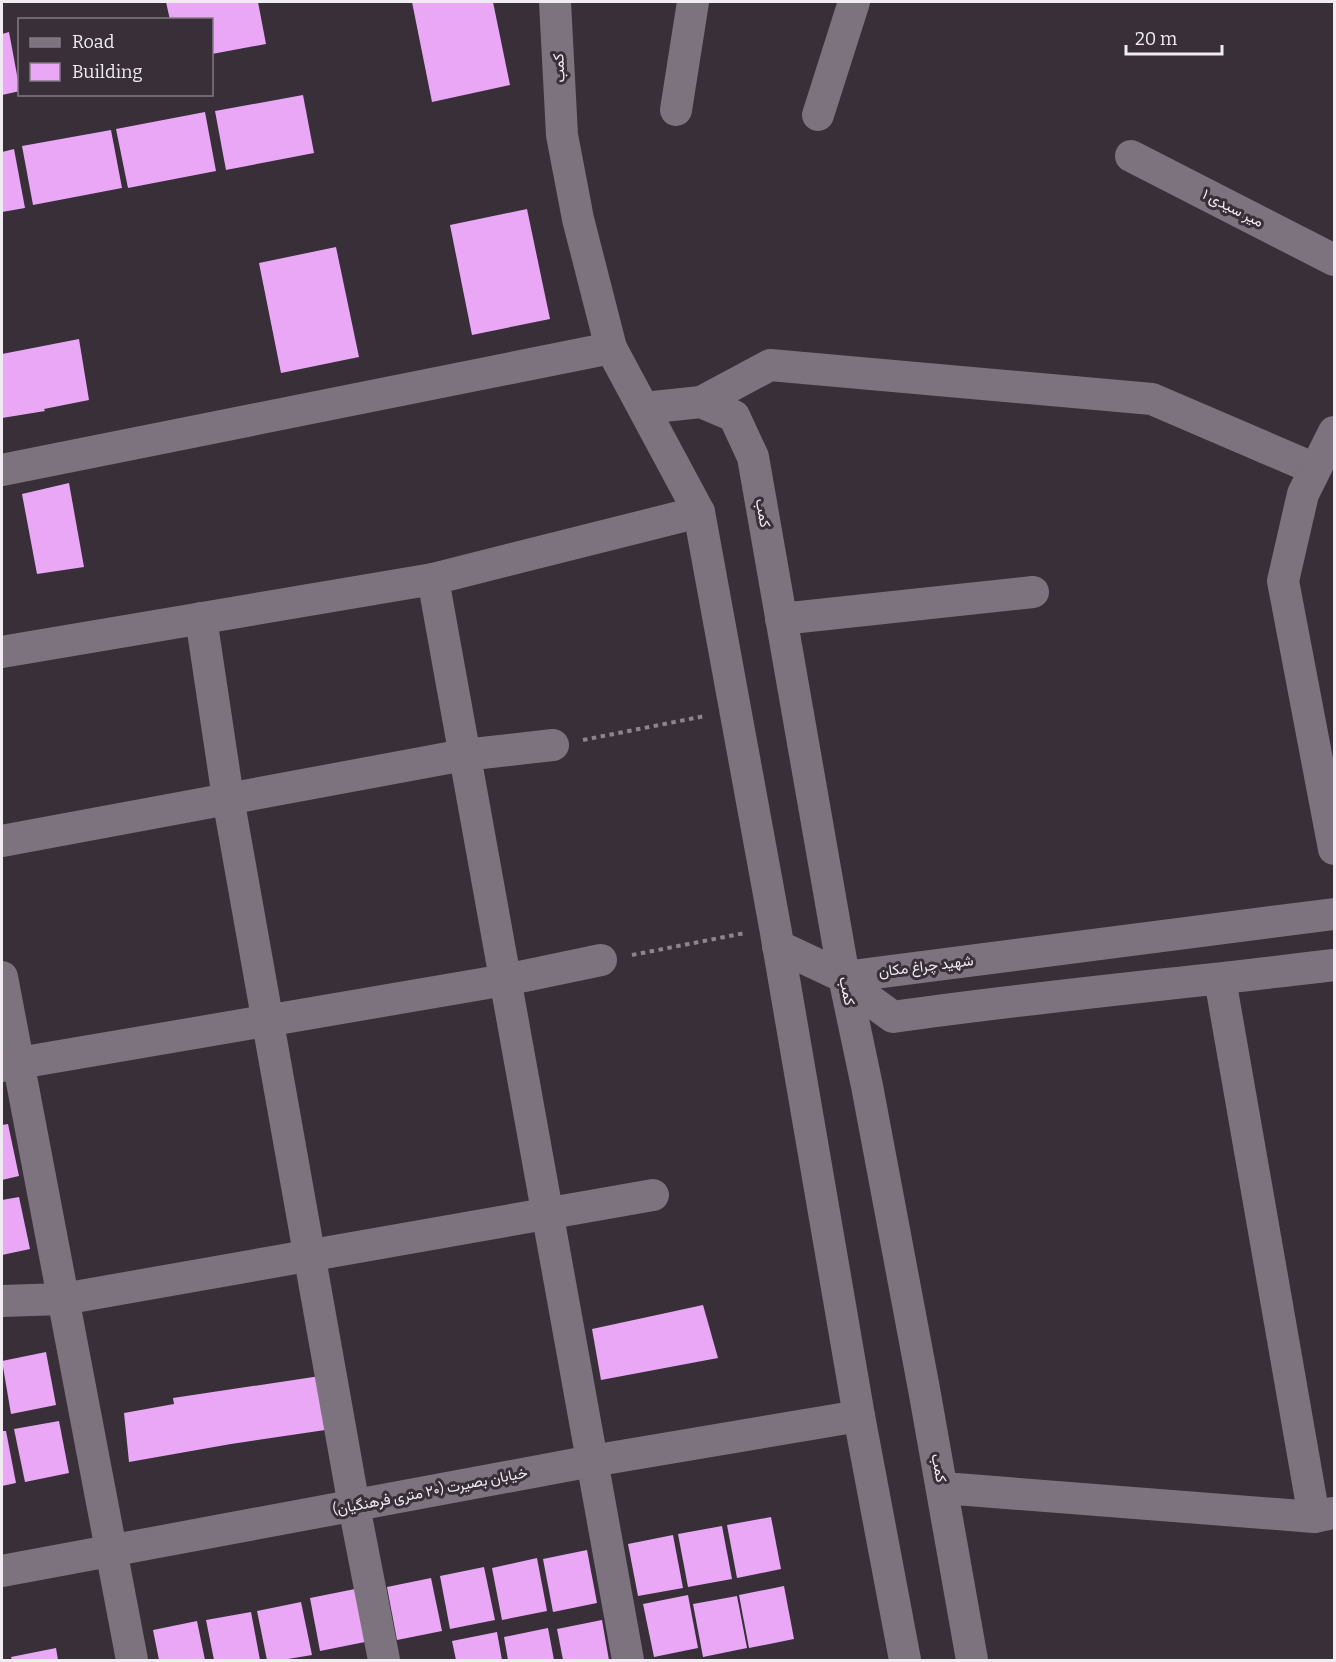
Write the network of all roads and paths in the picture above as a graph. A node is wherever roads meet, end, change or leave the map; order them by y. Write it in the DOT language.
graph roads {
  1 [pos="555,2"];
  2 [pos="693,2"];
  3 [pos="854,2"];
  4 [pos="676,110"];
  5 [pos="818,115"];
  6 [pos="1131,156"];
  7 [pos="1335,260"];
  8 [pos="611,348"];
  9 [pos="701,402"];
  10 [pos="644,408"];
  11 [pos="1335,432"];
  12 [pos="2,470"];
  13 [pos="1316,470"];
  14 [pos="699,512"];
  15 [pos="433,579"];
  16 [pos="1033,592"];
  17 [pos="201,618"];
  18 [pos="781,619"];
  19 [pos="2,652"];
  20 [pos="735,711"];
  21 [pos="553,745"];
  22 [pos="464,755"];
  23 [pos="228,798"];
  24 [pos="2,841"];
  25 [pos="1335,849"];
  26 [pos="1335,914"];
  27 [pos="777,936"];
  28 [pos="1123,940"];
  29 [pos="601,960"];
  30 [pos="1335,965"];
  31 [pos="2,977"];
  32 [pos="844,977"];
  33 [pos="1220,979"];
  34 [pos="505,980"];
  35 [pos="1127,988"];
  36 [pos="268,1020"];
  37 [pos="10,1065"];
  38 [pos="653,1195"];
  39 [pos="547,1213"];
  40 [pos="309,1255"];
  41 [pos="63,1299"];
  42 [pos="2,1301"];
  43 [pos="859,1416"];
  44 [pos="592,1461"];
  45 [pos="943,1488"];
  46 [pos="354,1506"];
  47 [pos="1324,1515"];
  48 [pos="111,1550"];
  49 [pos="2,1570"];
  50 [pos="132,1660"];
  51 [pos="384,1660"];
  52 [pos="628,1660"];
  53 [pos="905,1660"];
  54 [pos="972,1660"];
  1 -- 8 [label="street, کمب"];
  2 -- 4 [label="street"];
  3 -- 5 [label="street"];
  6 -- 7 [label="street, میر سیدی ۱"];
  8 -- 10 [label="street, کمب"];
  8 -- 12 [label="street"];
  9 -- 10 [label="street, کمب"];
  9 -- 13 [label="street"];
  9 -- 18 [label="street, کمب"];
  10 -- 14 [label="street, کمب"];
  11 -- 13 [label="street"];
  13 -- 25 [label="street"];
  14 -- 15 [label="street"];
  14 -- 20 [label="street, کمب"];
  15 -- 17 [label="street"];
  15 -- 22 [label="street"];
  16 -- 18 [label="street"];
  17 -- 19 [label="street"];
  17 -- 23 [label="street"];
  18 -- 32 [label="street, کمب"];
  20 -- 21 [label="path"];
  20 -- 27 [label="street, کمب"];
  21 -- 22 [label="street"];
  22 -- 23 [label="street"];
  22 -- 34 [label="street"];
  23 -- 24 [label="street"];
  23 -- 36 [label="street"];
  26 -- 28 [label="street, شهید چراغ مکان"];
  27 -- 29 [label="path"];
  27 -- 32 [label="street"];
  27 -- 43 [label="street, کمب"];
  28 -- 32 [label="street, شهید چراغ مکان"];
  28 -- 35 [label="street"];
  29 -- 34 [label="street"];
  30 -- 33 [label="street, شهید چراغ مکان"];
  31 -- 37 [label="street"];
  32 -- 35 [label="street, شهید چراغ مکان"];
  32 -- 45 [label="street, کمب"];
  33 -- 35 [label="street, شهید چراغ مکان"];
  33 -- 47 [label="street"];
  34 -- 36 [label="street"];
  34 -- 39 [label="street"];
  36 -- 37 [label="street"];
  36 -- 40 [label="street"];
  37 -- 41 [label="street"];
  38 -- 39 [label="street"];
  39 -- 40 [label="street"];
  39 -- 44 [label="street"];
  40 -- 41 [label="street"];
  40 -- 46 [label="street"];
  41 -- 42 [label="street"];
  41 -- 48 [label="street"];
  43 -- 44 [label="street, خیابان بصیرت (۲۰ متری فرهنگیان)"];
  43 -- 53 [label="street, کمب"];
  44 -- 46 [label="street, خیابان بصیرت (۲۰ متری فرهنگیان)"];
  44 -- 52 [label="street"];
  45 -- 47 [label="street"];
  45 -- 54 [label="street, کمب"];
  46 -- 48 [label="street, خیابان بصیرت (۲۰ متری فرهنگیان)"];
  46 -- 51 [label="street"];
  48 -- 49 [label="street, خیابان بصیرت (۲۰ متری فرهنگیان)"];
  48 -- 50 [label="street"];
}
